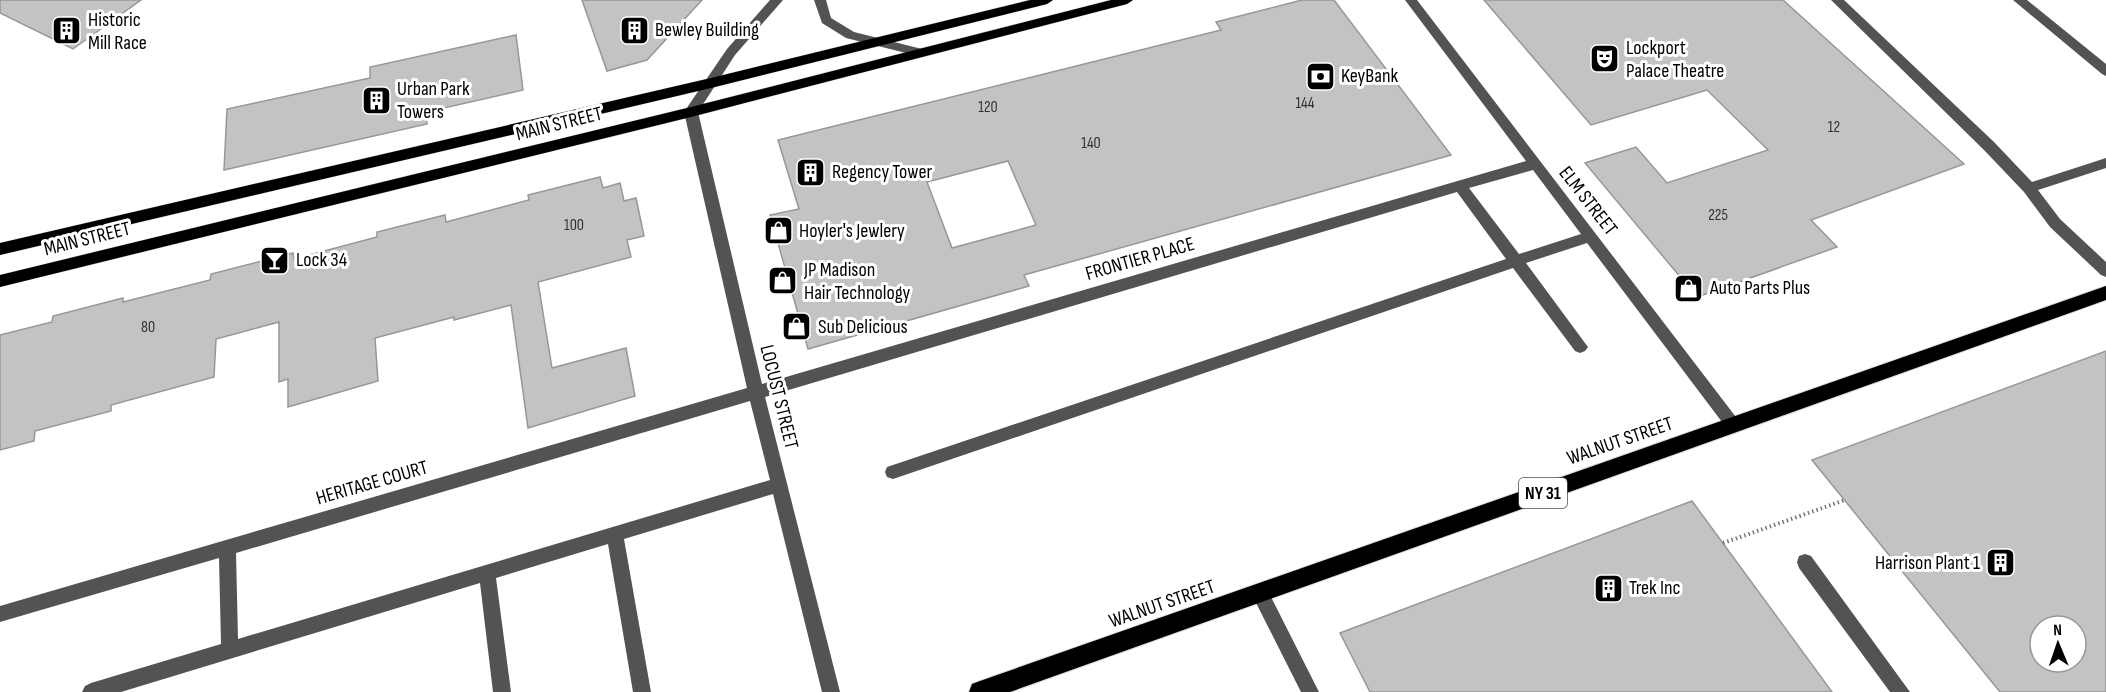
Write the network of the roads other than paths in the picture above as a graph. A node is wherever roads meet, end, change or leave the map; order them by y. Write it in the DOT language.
graph roads {
  1 [pos="777,0"];
  2 [pos="820,0"];
  3 [pos="1047,0"];
  4 [pos="1127,0"];
  5 [pos="1411,0"];
  6 [pos="1838,0"];
  7 [pos="2019,0"];
  8 [pos="878,43"];
  9 [pos="922,52"];
  10 [pos="2106,71"];
  11 [pos="711,82"];
  12 [pos="691,112"];
  13 [pos="2106,162"];
  14 [pos="1535,164"];
  15 [pos="1460,186"];
  16 [pos="2029,188"];
  17 [pos="1590,236"];
  18 [pos="0,249"];
  19 [pos="1516,261"];
  20 [pos="2106,271"];
  21 [pos="0,281"];
  22 [pos="2106,292"];
  23 [pos="1580,347"];
  24 [pos="756,393"];
  25 [pos="1734,425"];
  26 [pos="893,472"];
  27 [pos="778,484"];
  28 [pos="615,534"];
  29 [pos="227,548"];
  30 [pos="1805,562"];
  31 [pos="487,572"];
  32 [pos="1260,593"];
  33 [pos="0,614"];
  34 [pos="230,650"];
  35 [pos="91,692"];
  36 [pos="502,692"];
  37 [pos="642,692"];
  38 [pos="831,692"];
  39 [pos="980,692"];
  40 [pos="1310,692"];
  41 [pos="1902,692"];
  1 -- 11 [label="street"];
  2 -- 8 [label="street"];
  3 -- 8 [label="main road, MAIN STREET"];
  4 -- 9 [label="main road, MAIN STREET"];
  5 -- 14 [label="street, ELM STREET"];
  6 -- 16 [label="street"];
  7 -- 10 [label="street"];
  8 -- 9 [label="street"];
  8 -- 11 [label="main road, MAIN STREET"];
  9 -- 12 [label="main road, MAIN STREET"];
  11 -- 12 [label="street"];
  11 -- 18 [label="main road, MAIN STREET"];
  12 -- 21 [label="main road, MAIN STREET"];
  12 -- 24 [label="street, LOCUST STREET"];
  13 -- 16 [label="street"];
  14 -- 15 [label="street, FRONTIER PLACE"];
  14 -- 17 [label="street, ELM STREET"];
  15 -- 19 [label="street"];
  15 -- 24 [label="street, FRONTIER PLACE"];
  16 -- 20 [label="street"];
  17 -- 19 [label="street"];
  17 -- 25 [label="street, ELM STREET"];
  19 -- 23 [label="street"];
  19 -- 26 [label="street"];
  22 -- 25 [label="highway, WALNUT STREET / NY 31"];
  24 -- 27 [label="street, LOCUST STREET"];
  24 -- 29 [label="street, HERITAGE COURT"];
  25 -- 32 [label="highway, WALNUT STREET / NY 31"];
  27 -- 28 [label="street"];
  27 -- 38 [label="street, LOCUST STREET"];
  28 -- 31 [label="street"];
  28 -- 37 [label="street"];
  29 -- 33 [label="street, HERITAGE COURT"];
  29 -- 34 [label="street"];
  30 -- 41 [label="street"];
  31 -- 34 [label="street"];
  31 -- 36 [label="street"];
  32 -- 39 [label="highway, WALNUT STREET / NY 31"];
  32 -- 40 [label="street"];
  34 -- 35 [label="street"];
}
